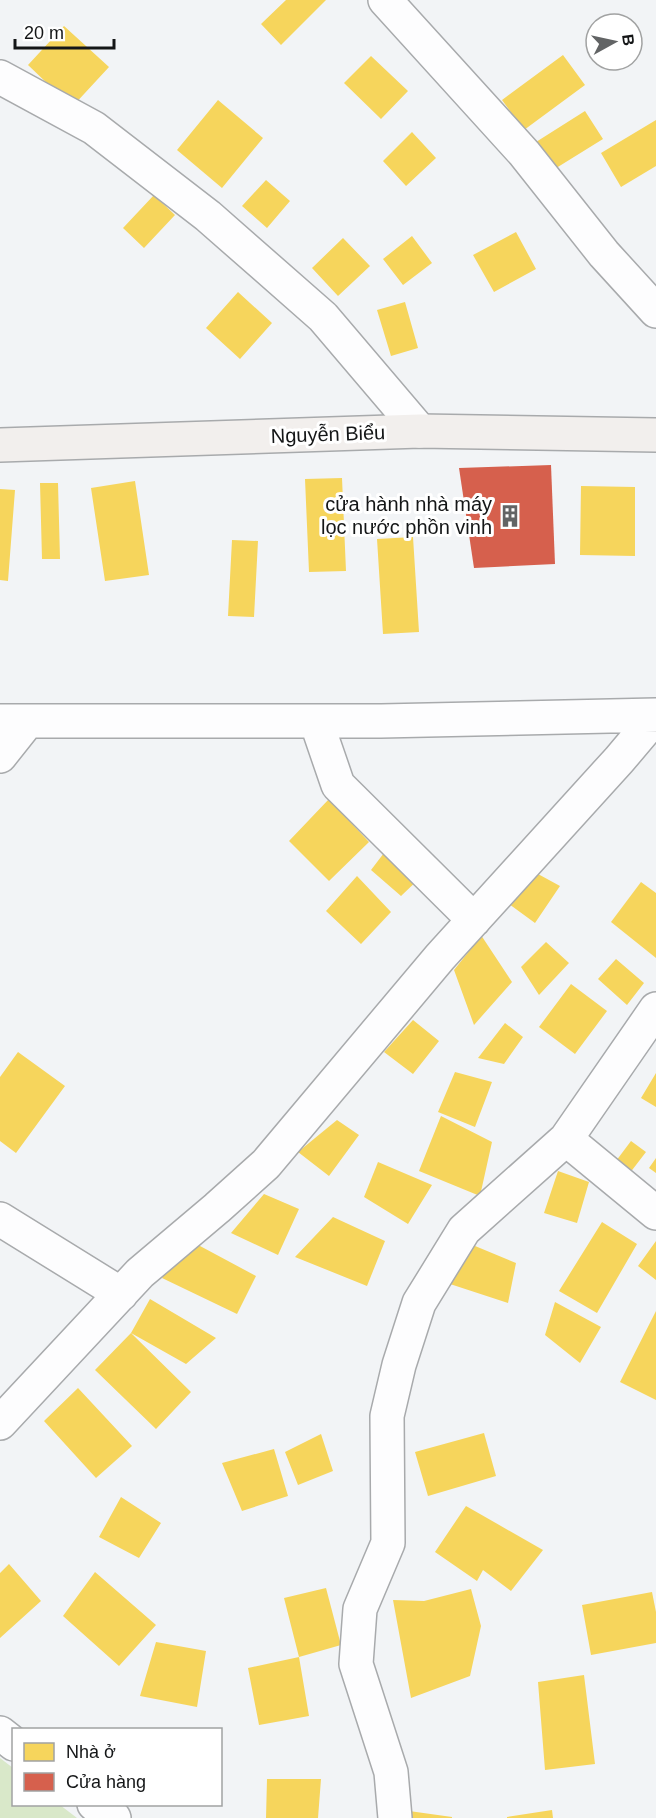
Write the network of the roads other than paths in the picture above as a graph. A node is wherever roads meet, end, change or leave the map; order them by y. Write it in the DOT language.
graph roads {
  1 [pos="385,0"];
  2 [pos="0,77"];
  3 [pos="656,311"];
  4 [pos="420,431"];
  5 [pos="656,435"];
  6 [pos="0,445"];
  7 [pos="656,716"];
  8 [pos="316,721"];
  9 [pos="14,722"];
  10 [pos="0,756"];
  11 [pos="474,920"];
  12 [pos="656,1009"];
  13 [pos="566,1138"];
  14 [pos="656,1214"];
  15 [pos="0,1219"];
  16 [pos="121,1294"];
  17 [pos="0,1423"];
  18 [pos="0,1733"];
  19 [pos="12,1742"];
  20 [pos="97,1806"];
  21 [pos="114,1818"];
  22 [pos="395,1818"];
  1 -- 3 [label="street"];
  2 -- 4 [label="street"];
  4 -- 5 [label="street, Nguyễn Biểu"];
  4 -- 6 [label="street, Nguyễn Biểu"];
  7 -- 8 [label="street"];
  7 -- 11 [label="street"];
  8 -- 9 [label="street"];
  8 -- 11 [label="street"];
  9 -- 10 [label="street"];
  11 -- 16 [label="street"];
  12 -- 13 [label="street"];
  13 -- 14 [label="street"];
  13 -- 22 [label="street"];
  15 -- 16 [label="street"];
  16 -- 17 [label="street"];
  18 -- 19 [label="street"];
  20 -- 21 [label="street"];
}
